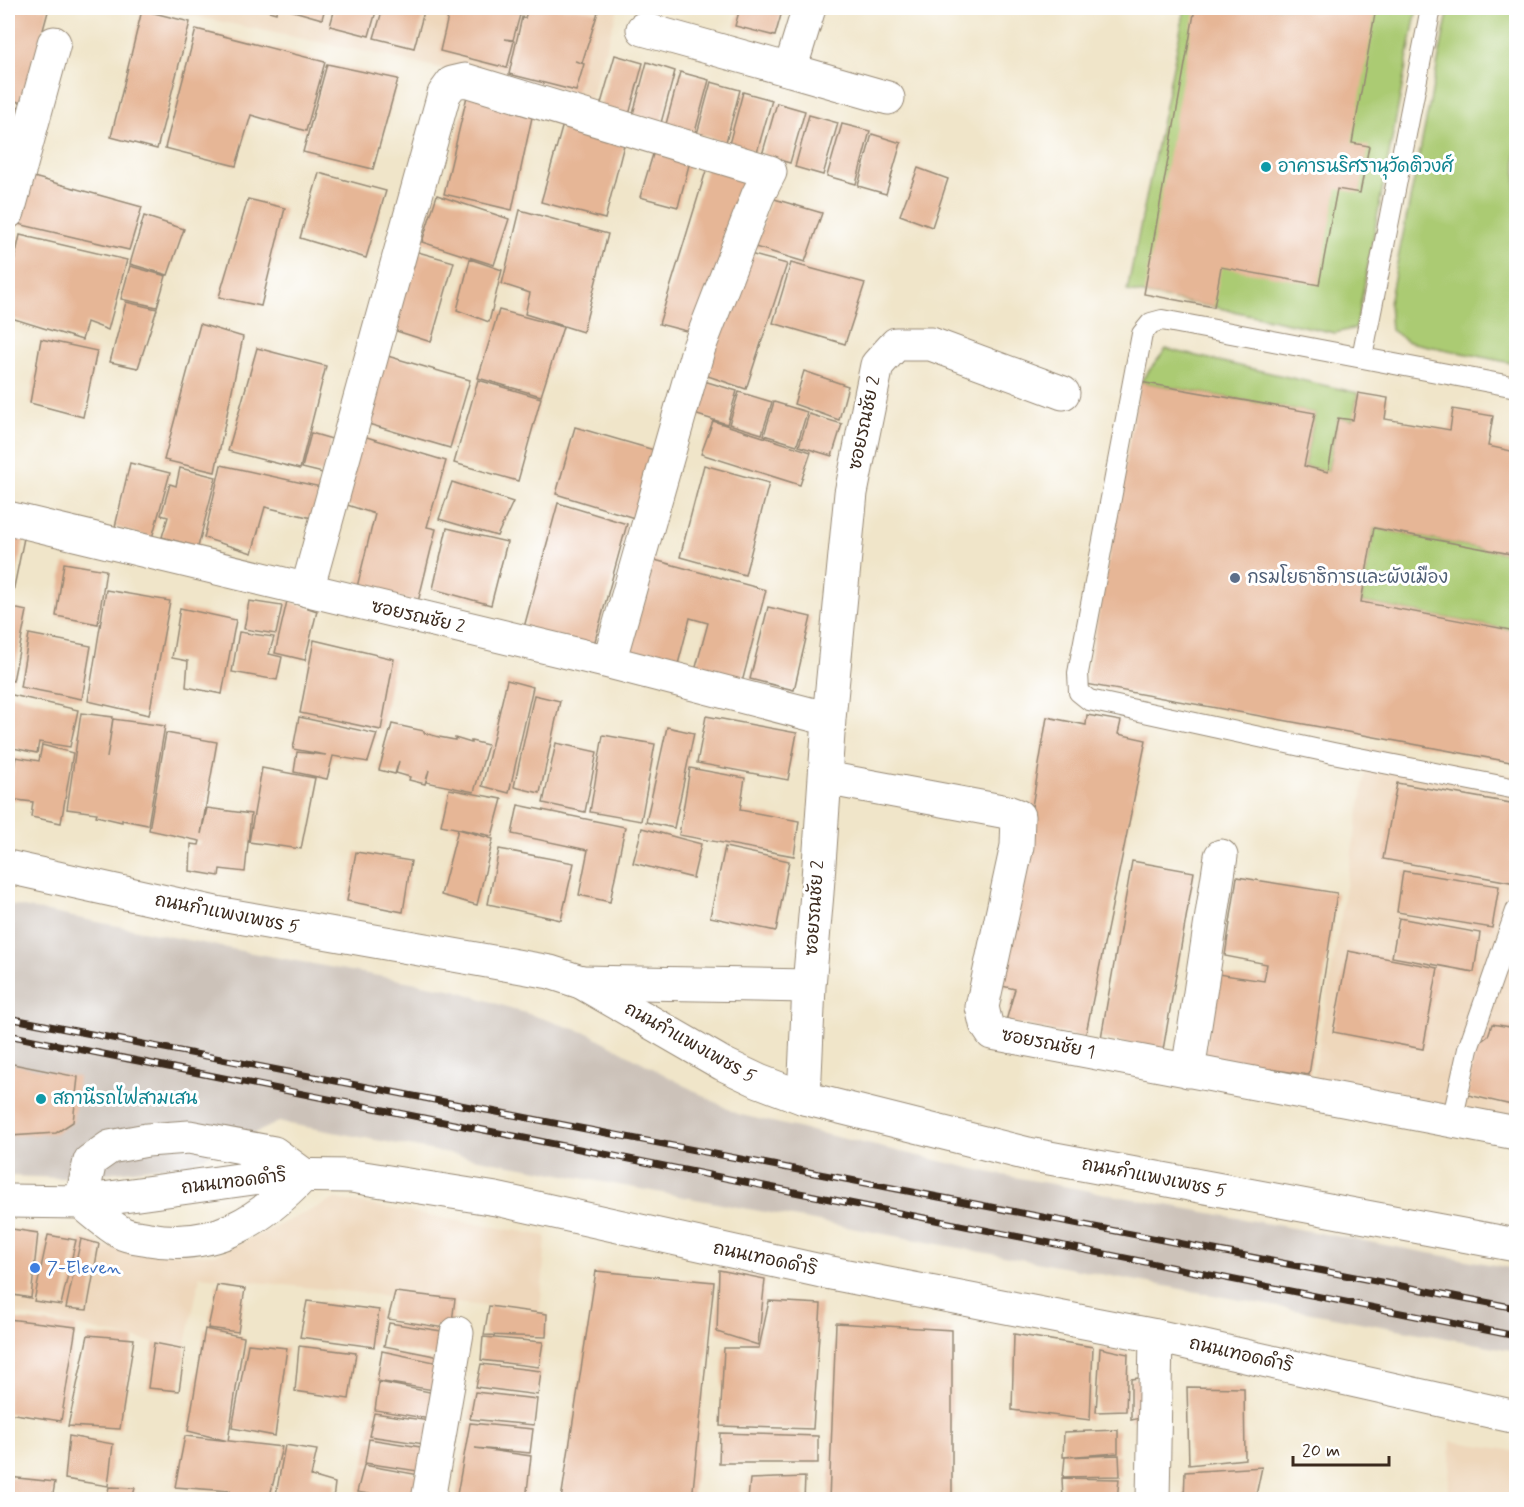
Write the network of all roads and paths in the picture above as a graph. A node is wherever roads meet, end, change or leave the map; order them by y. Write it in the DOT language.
graph roads {
  1 [pos="809,8"];
  2 [pos="1431,8"];
  3 [pos="643,28"];
  4 [pos="54,43"];
  5 [pos="790,70"];
  6 [pos="888,98"];
  7 [pos="8,212"];
  8 [pos="1362,357"];
  9 [pos="1516,387"];
  10 [pos="1063,393"];
  11 [pos="8,518"];
  12 [pos="307,590"];
  13 [pos="609,662"];
  14 [pos="829,719"];
  15 [pos="825,778"];
  16 [pos="1516,789"];
  17 [pos="1221,856"];
  18 [pos="8,867"];
  19 [pos="1516,911"];
  20 [pos="581,982"];
  21 [pos="809,986"];
  22 [pos="1188,1071"];
  23 [pos="804,1098"];
  24 [pos="1452,1121"];
  25 [pos="1516,1133"];
  26 [pos="304,1175"];
  27 [pos="8,1201"];
  28 [pos="81,1202"];
  29 [pos="1516,1245"];
  30 [pos="457,1333"];
  31 [pos="1156,1336"];
  32 [pos="1516,1417"];
  33 [pos="428,1500"];
  34 [pos="1153,1500"];
  1 -- 5 [label="street"];
  2 -- 8 [label="lane"];
  3 -- 5 [label="street"];
  4 -- 7 [label="street"];
  5 -- 6 [label="street"];
  8 -- 9 [label="lane"];
  8 -- 16 [label="lane"];
  10 -- 14 [label="street, ซอยรณชัย 2"];
  11 -- 12 [label="street, ซอยรณชัย 2"];
  12 -- 13 [label="street, ซอยรณชัย 2"];
  12 -- 13 [label="street"];
  13 -- 14 [label="street, ซอยรณชัย 2"];
  14 -- 15 [label="street, ซอยรณชัย 2"];
  15 -- 21 [label="street, ซอยรณชัย 2"];
  15 -- 22 [label="street, ซอยรณชัย 1"];
  17 -- 22 [label="street"];
  18 -- 20 [label="street, ถนนกำแพงเพชร 5"];
  19 -- 24 [label="lane"];
  20 -- 21 [label="street"];
  20 -- 23 [label="street, ถนนกำแพงเพชร 5"];
  21 -- 23 [label="street, ซอยรณชัย 2"];
  22 -- 24 [label="street, ซอยรณชัย 1"];
  23 -- 29 [label="street, ถนนกำแพงเพชร 5"];
  24 -- 25 [label="street, ซอยรณชัย 1"];
  26 -- 28 [label="street, ถนนเทอดดำริ"];
  26 -- 28 [label="street"];
  26 -- 28 [label="street"];
  26 -- 31 [label="street, ถนนเทอดดำริ"];
  27 -- 28 [label="street, ถนนเทอดดำริ"];
  30 -- 33 [label="street"];
  31 -- 32 [label="street, ถนนเทอดดำริ"];
  31 -- 34 [label="street"];
}
